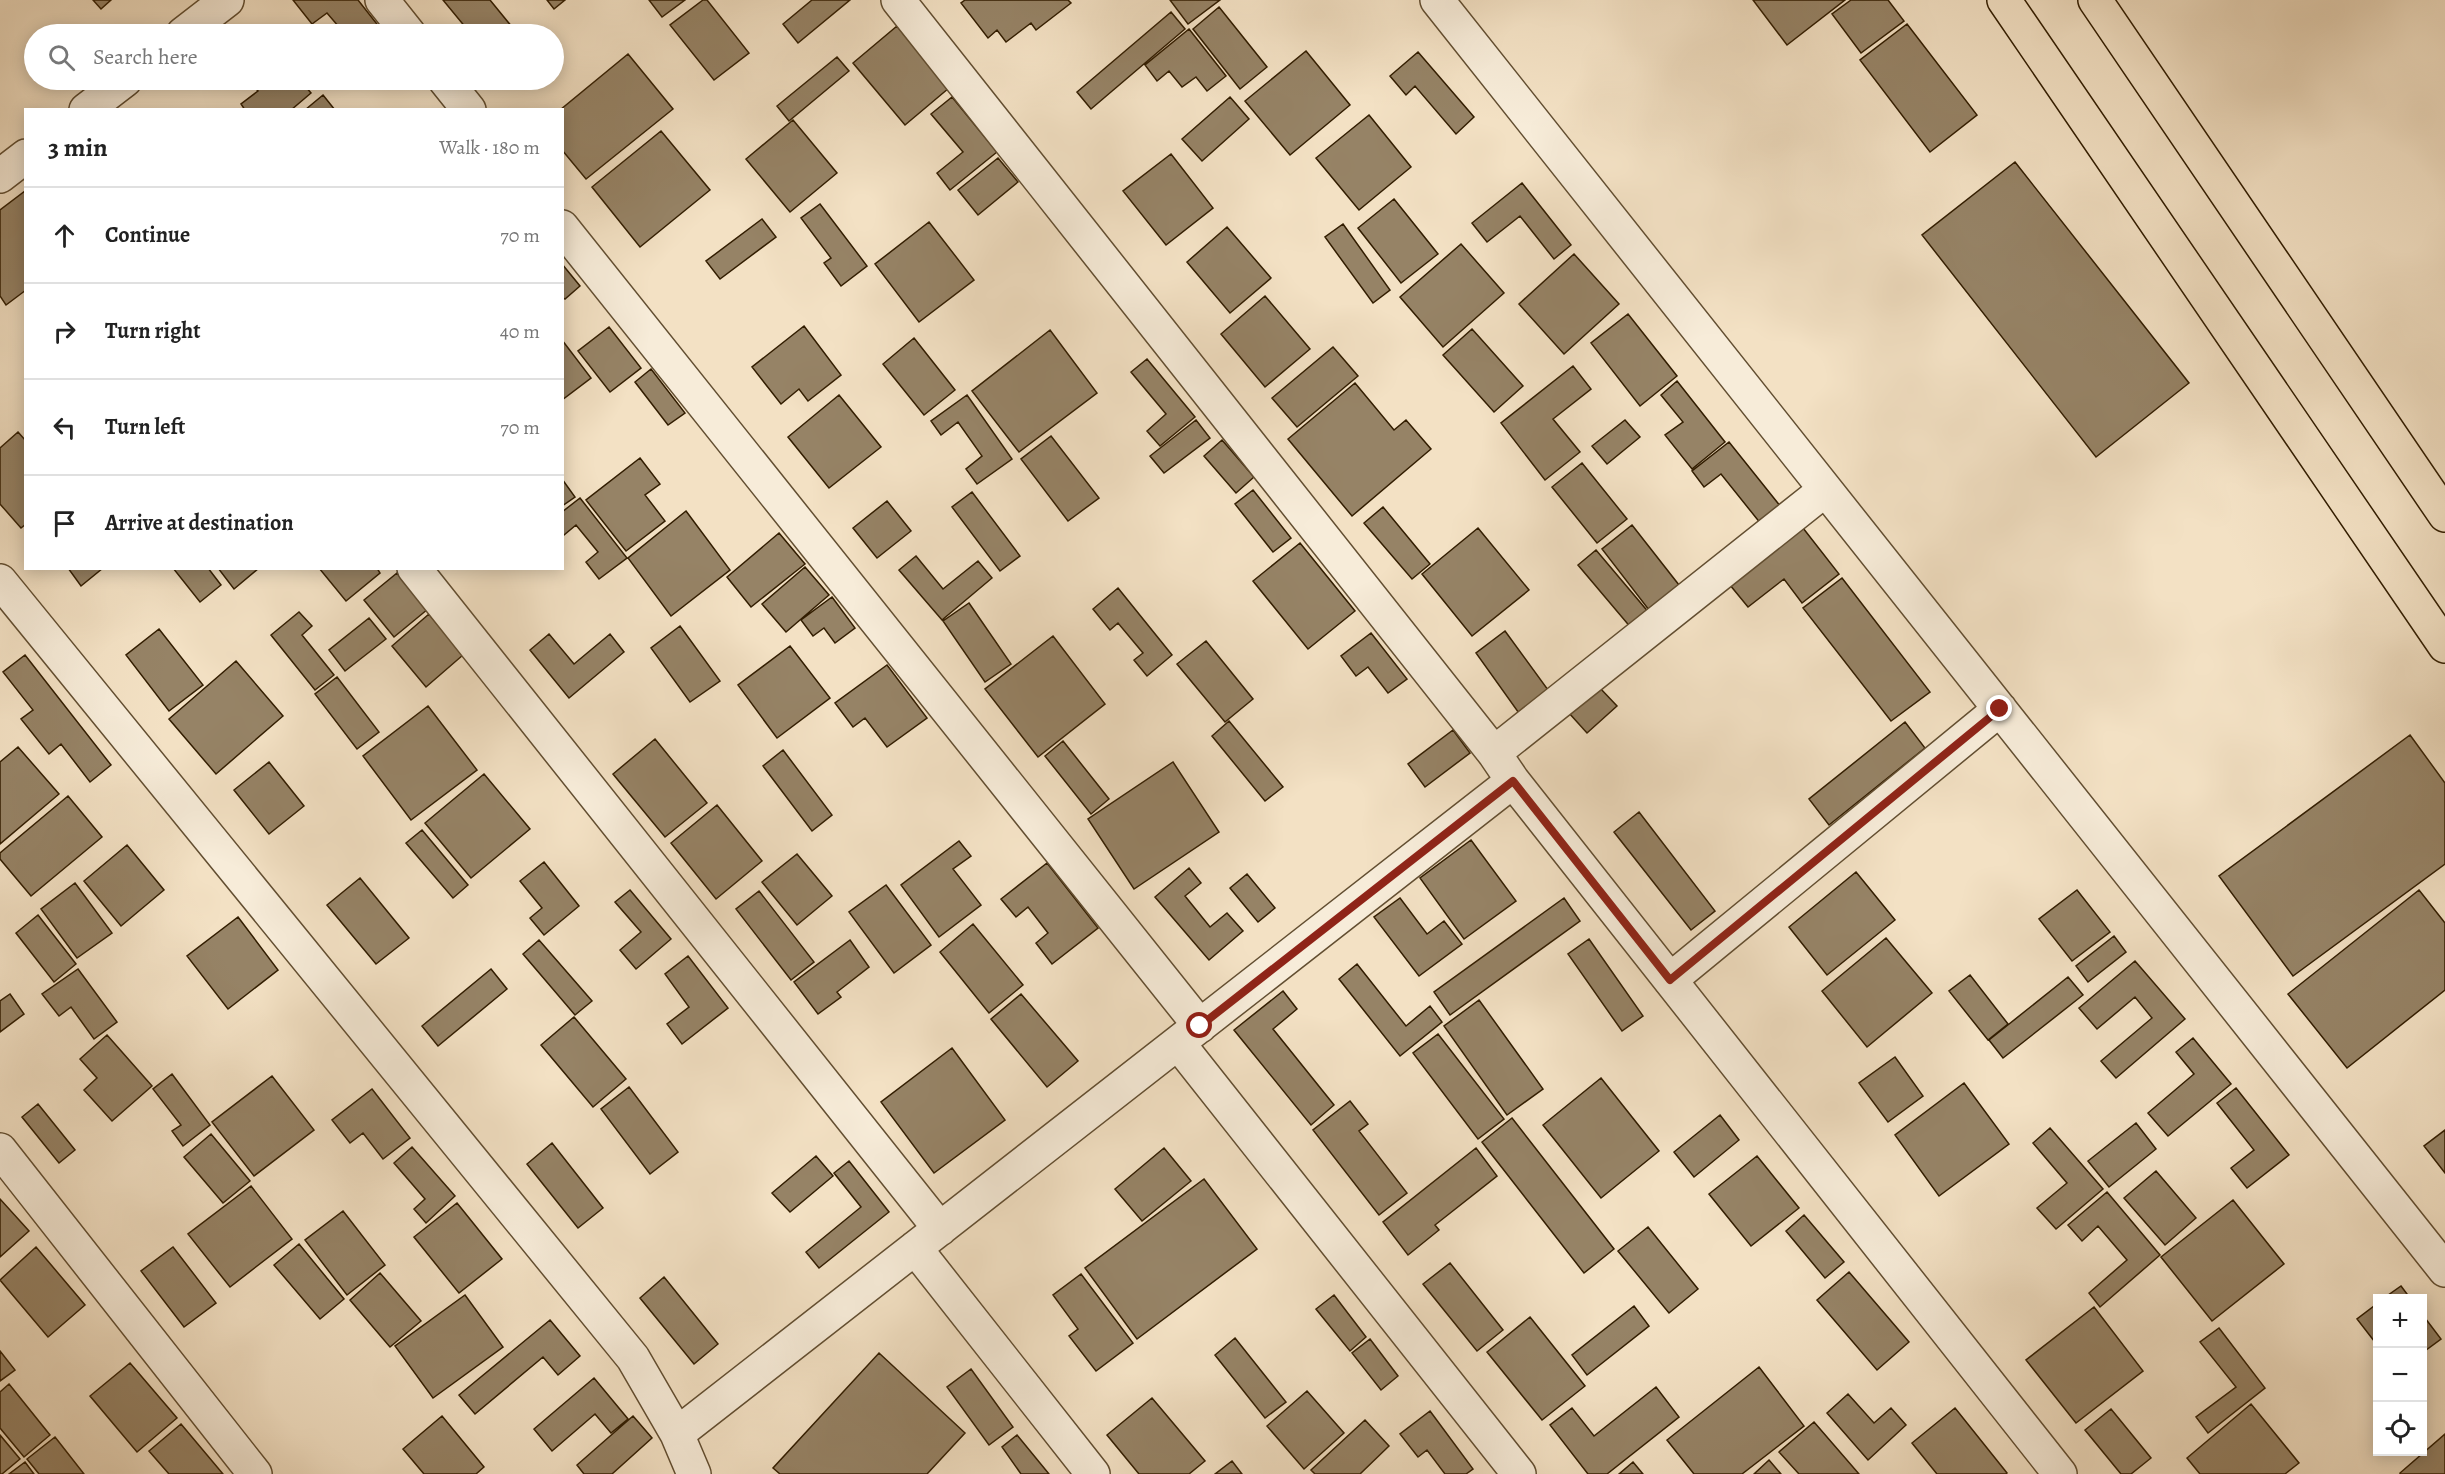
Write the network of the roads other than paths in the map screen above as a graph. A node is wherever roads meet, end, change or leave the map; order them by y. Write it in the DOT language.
graph roads {
  1 [pos="227,0"];
  2 [pos="382,0"];
  3 [pos="898,0"];
  4 [pos="1437,0"];
  5 [pos="2004,0"];
  6 [pos="2095,0"];
  7 [pos="196,24"];
  8 [pos="401,24"];
  9 [pos="112,90"];
  10 [pos="453,90"];
  11 [pos="89,108"];
  12 [pos="467,108"];
  13 [pos="24,158"];
  14 [pos="0,176"];
  15 [pos="564,230"];
  16 [pos="1826,490"];
  17 [pos="2445,515"];
  18 [pos="416,570"];
  19 [pos="0,582"];
  20 [pos="2445,646"];
  21 [pos="2000,709"];
  22 [pos="1494,753"];
  23 [pos="1513,781"];
  24 [pos="1670,980"];
  25 [pos="1189,1034"];
  26 [pos="0,1150"];
  27 [pos="927,1238"];
  28 [pos="2445,1270"];
  29 [pos="677,1434"];
  30 [pos="255,1474"];
  31 [pos="694,1474"];
  32 [pos="1093,1474"];
  33 [pos="1519,1474"];
  34 [pos="2060,1474"];
  1 -- 7 [label="street"];
  2 -- 8 [label="street"];
  3 -- 22 [label="street"];
  4 -- 16 [label="street"];
  5 -- 20 [label="main road"];
  6 -- 17 [label="main road"];
  9 -- 11 [label="street"];
  10 -- 12 [label="street"];
  13 -- 14 [label="street"];
  15 -- 25 [label="street"];
  16 -- 21 [label="street"];
  16 -- 22 [label="street"];
  18 -- 27 [label="street"];
  19 -- 29 [label="street"];
  21 -- 24 [label="street"];
  21 -- 28 [label="street"];
  22 -- 23 [label="street"];
  23 -- 24 [label="street"];
  23 -- 25 [label="street"];
  24 -- 34 [label="street"];
  25 -- 27 [label="street"];
  25 -- 33 [label="street"];
  26 -- 30 [label="street"];
  27 -- 29 [label="street"];
  27 -- 32 [label="street"];
  29 -- 31 [label="street"];
}
